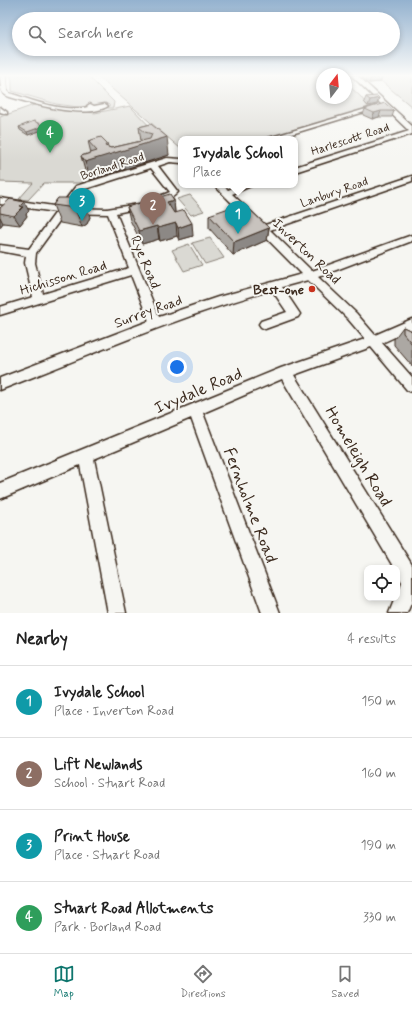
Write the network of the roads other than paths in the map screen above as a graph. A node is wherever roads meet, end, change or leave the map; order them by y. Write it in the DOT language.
graph roads {
  1 [pos="39,104"];
  2 [pos="384,105"];
  3 [pos="105,106"];
  4 [pos="412,131"];
  5 [pos="278,136"];
  6 [pos="178,160"];
  7 [pos="135,161"];
  8 [pos="153,165"];
  9 [pos="142,169"];
  10 [pos="298,169"];
  11 [pos="412,178"];
  12 [pos="221,188"];
  13 [pos="240,188"];
  14 [pos="226,193"];
  15 [pos="0,201"];
  16 [pos="14,203"];
  17 [pos="62,211"];
  18 [pos="111,212"];
  19 [pos="5,213"];
  20 [pos="263,229"];
  21 [pos="412,238"];
  22 [pos="0,248"];
  23 [pos="32,253"];
  24 [pos="134,270"];
  25 [pos="311,275"];
  26 [pos="275,286"];
  27 [pos="39,298"];
  28 [pos="0,311"];
  29 [pos="156,323"];
  30 [pos="265,324"];
  31 [pos="412,324"];
  32 [pos="374,341"];
  33 [pos="285,372"];
  34 [pos="0,384"];
  35 [pos="412,386"];
  36 [pos="195,411"];
  37 [pos="86,457"];
  38 [pos="0,491"];
  39 [pos="412,580"];
  40 [pos="117,613"];
  41 [pos="271,613"];
  42 [pos="398,613"];
  1 -- 3 [label="street"];
  2 -- 4 [label="street"];
  2 -- 5 [label="street"];
  4 -- 10 [label="street, Harlescott Road"];
  6 -- 8 [label="street, Borland Road"];
  7 -- 9 [label="street"];
  8 -- 9 [label="street, Borland Road"];
  8 -- 18 [label="street"];
  9 -- 17 [label="street, Borland Road"];
  11 -- 20 [label="street, Lanbury Road"];
  12 -- 14 [label="street, Inverton Road"];
  13 -- 14 [label="street"];
  14 -- 20 [label="street, Inverton Road"];
  15 -- 16 [label="street"];
  16 -- 17 [label="street"];
  16 -- 19 [label="street"];
  17 -- 18 [label="street"];
  17 -- 23 [label="street, Borland Road"];
  18 -- 24 [label="street, Rye Road"];
  20 -- 25 [label="street, Inverton Road"];
  21 -- 25 [label="street, Surrey Road"];
  22 -- 23 [label="street"];
  23 -- 27 [label="street"];
  24 -- 27 [label="street, Hichisson Road"];
  24 -- 29 [label="street, Rye Road"];
  25 -- 26 [label="street, Surrey Road"];
  25 -- 32 [label="street, Inverton Road"];
  26 -- 29 [label="street, Surrey Road"];
  26 -- 30 [label="street"];
  27 -- 28 [label="street, Hichisson Road"];
  29 -- 34 [label="street, Surrey Road"];
  31 -- 32 [label="street, Ivydale Road"];
  32 -- 33 [label="street, Ivydale Road"];
  32 -- 35 [label="street, Inverton Road"];
  33 -- 36 [label="street, Ivydale Road"];
  33 -- 39 [label="street, Homeleigh Road"];
  36 -- 37 [label="street, Ivydale Road"];
  36 -- 41 [label="street, Fernholme Road"];
  37 -- 38 [label="street, Ivydale Road"];
  37 -- 40 [label="street"];
  39 -- 42 [label="street"];
}
